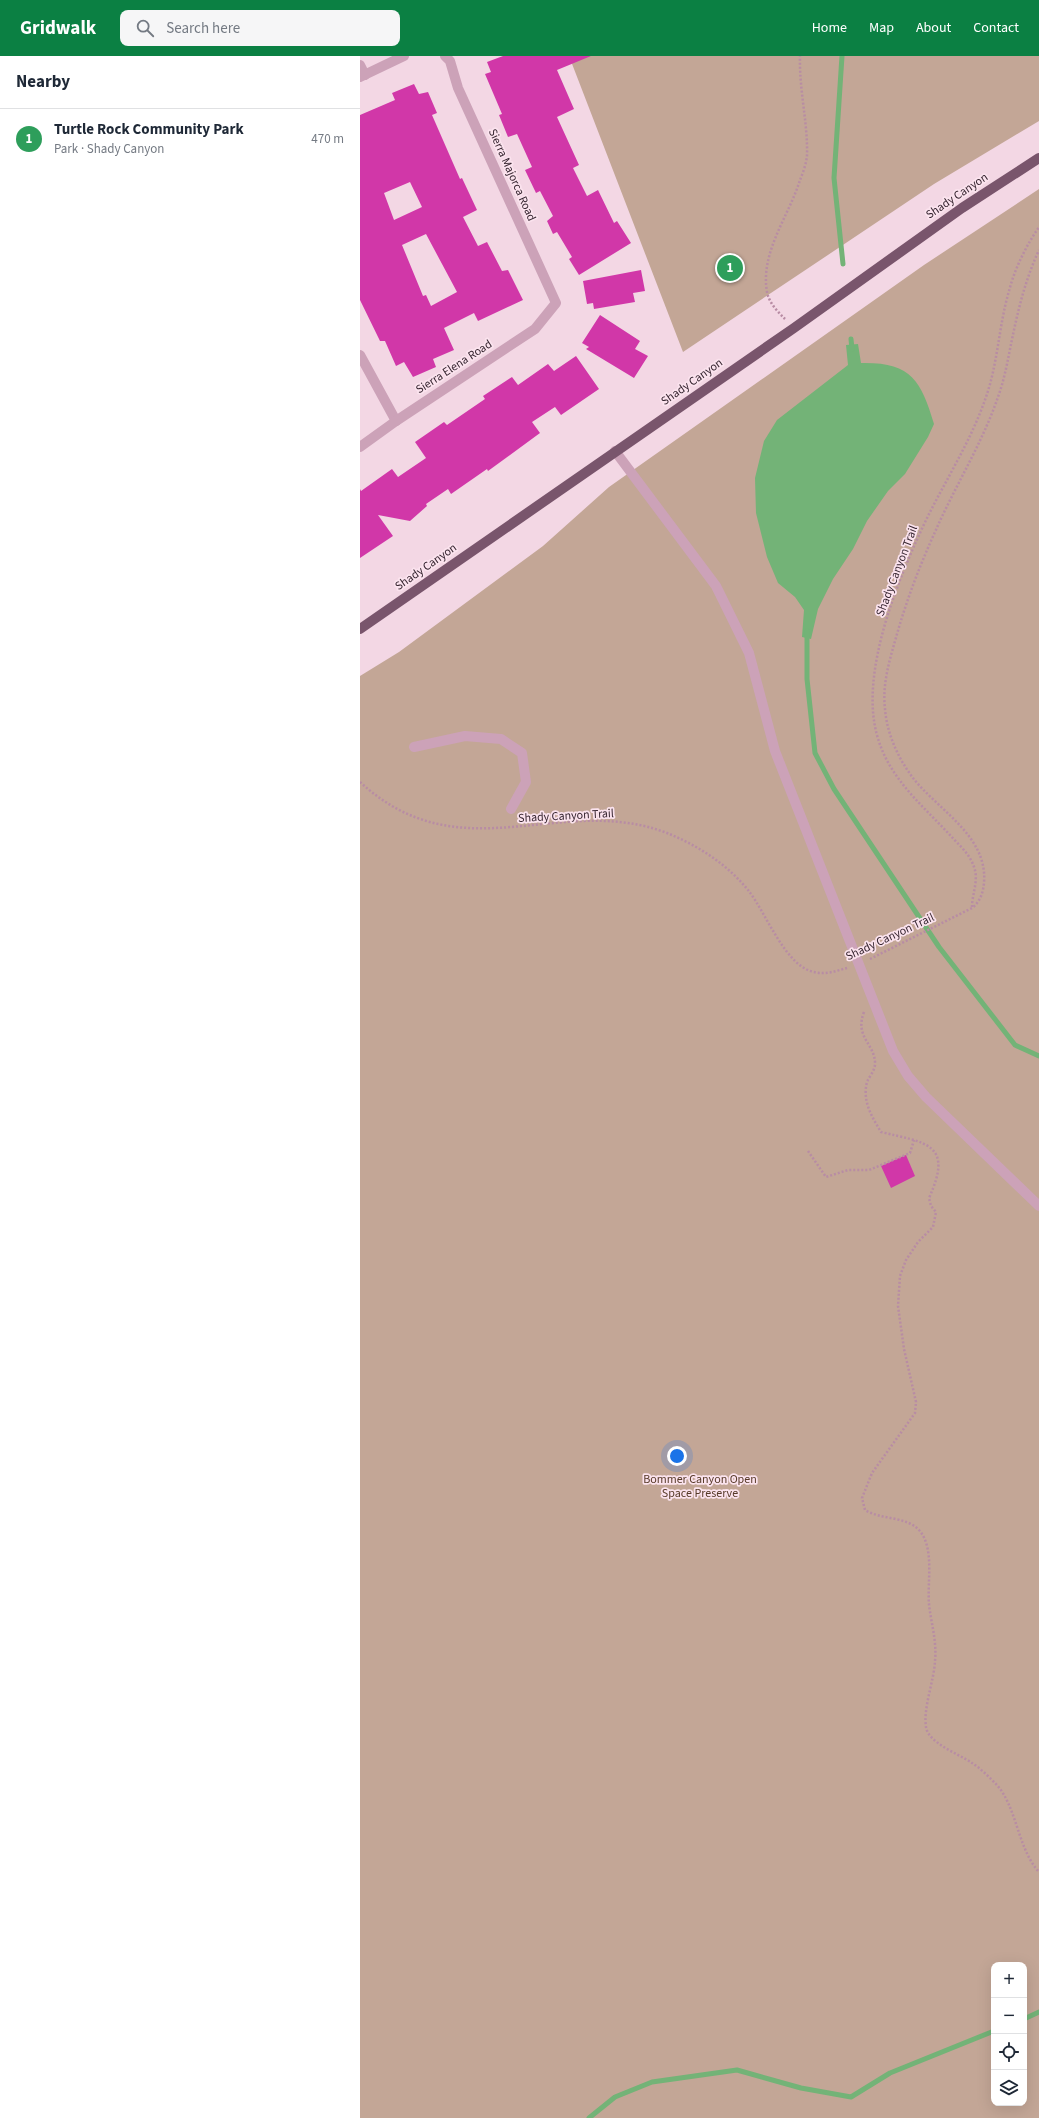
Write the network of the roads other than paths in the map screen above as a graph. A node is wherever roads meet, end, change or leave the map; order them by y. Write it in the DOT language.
graph roads {
  1 [pos="404,56"];
  2 [pos="445,56"];
  3 [pos="360,65"];
  4 [pos="362,76"];
  5 [pos="1039,158"];
  6 [pos="556,304"];
  7 [pos="360,355"];
  8 [pos="396,421"];
  9 [pos="360,447"];
  10 [pos="615,451"];
  11 [pos="360,629"];
  12 [pos="414,747"];
  13 [pos="511,809"];
  14 [pos="1039,1206"];
  1 -- 4 [label="street"];
  2 -- 6 [label="street, Sierra Majorca Road"];
  3 -- 4 [label="street"];
  5 -- 10 [label="main road, Shady Canyon"];
  6 -- 8 [label="street, Sierra Elena Road"];
  7 -- 8 [label="street"];
  8 -- 9 [label="street, Sierra Elena Road"];
  10 -- 11 [label="main road, Shady Canyon"];
  10 -- 14 [label="street"];
  12 -- 13 [label="street"];
}
